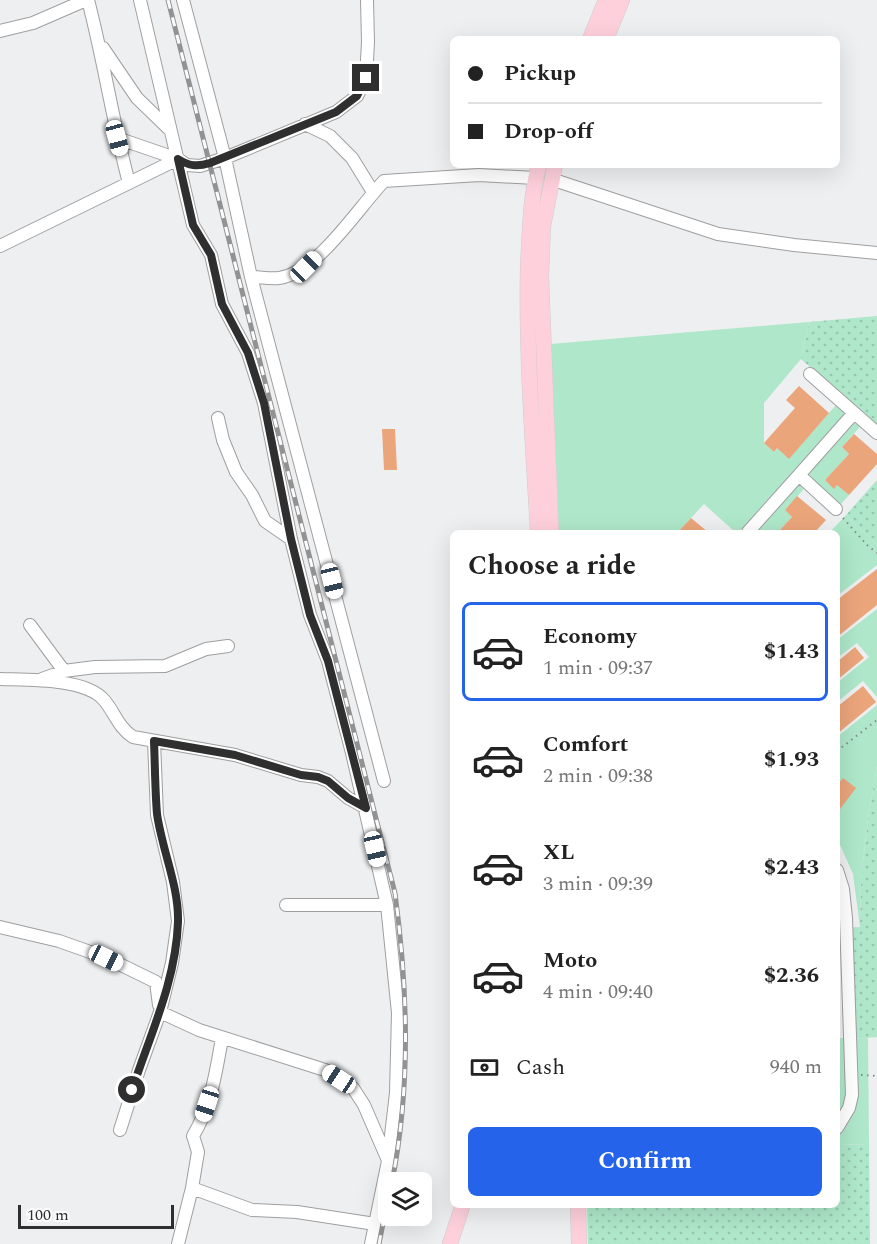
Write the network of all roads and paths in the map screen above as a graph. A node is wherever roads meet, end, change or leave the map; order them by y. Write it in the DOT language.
graph roads {
  1 [pos="87,0"];
  2 [pos="140,0"];
  3 [pos="183,0"];
  4 [pos="367,0"];
  5 [pos="606,0"];
  6 [pos="622,0"];
  7 [pos="0,31"];
  8 [pos="591,36"];
  9 [pos="607,36"];
  10 [pos="100,45"];
  11 [pos="305,124"];
  12 [pos="171,131"];
  13 [pos="117,138"];
  14 [pos="225,158"];
  15 [pos="178,159"];
  16 [pos="537,172"];
  17 [pos="553,172"];
  18 [pos="129,183"];
  19 [pos="373,192"];
  20 [pos="0,246"];
  21 [pos="877,253"];
  22 [pos="251,277"];
  23 [pos="810,374"];
  24 [pos="854,413"];
  25 [pos="218,418"];
  26 [pos="877,433"];
  27 [pos="799,475"];
  28 [pos="836,509"];
  29 [pos="538,530"];
  30 [pos="551,530"];
  31 [pos="750,530"];
  32 [pos="291,539"];
  33 [pos="877,552"];
  34 [pos="30,625"];
  35 [pos="228,646"];
  36 [pos="64,671"];
  37 [pos="0,679"];
  38 [pos="38,680"];
  39 [pos="877,720"];
  40 [pos="154,741"];
  41 [pos="840,749"];
  42 [pos="384,781"];
  43 [pos="366,808"];
  44 [pos="840,880"];
  45 [pos="387,904"];
  46 [pos="286,905"];
  47 [pos="0,927"];
  48 [pos="160,1012"];
  49 [pos="222,1038"];
  50 [pos="852,1074"];
  51 [pos="877,1076"];
  52 [pos="840,1123"];
  53 [pos="120,1130"];
  54 [pos="388,1161"];
  55 [pos="192,1188"];
  56 [pos="462,1208"];
  57 [pos="578,1208"];
  58 [pos="375,1224"];
  59 [pos="178,1244"];
  60 [pos="371,1244"];
  61 [pos="450,1244"];
  62 [pos="579,1244"];
  1 -- 7 [label="street"];
  1 -- 10 [label="street"];
  2 -- 12 [label="street"];
  3 -- 14 [label="street"];
  4 -- 11 [label="street"];
  5 -- 8 [label="main road"];
  6 -- 9 [label="main road"];
  10 -- 12 [label="street"];
  10 -- 13 [label="street"];
  11 -- 14 [label="street"];
  11 -- 19 [label="street"];
  12 -- 15 [label="street"];
  13 -- 15 [label="street"];
  13 -- 18 [label="street"];
  14 -- 15 [label="street"];
  14 -- 22 [label="street"];
  15 -- 18 [label="street"];
  15 -- 32 [label="street"];
  16 -- 19 [label="street"];
  16 -- 29 [label="main road"];
  17 -- 21 [label="street"];
  17 -- 30 [label="main road"];
  18 -- 20 [label="street"];
  19 -- 22 [label="street"];
  22 -- 42 [label="street"];
  23 -- 24 [label="street"];
  24 -- 26 [label="street"];
  24 -- 27 [label="street"];
  25 -- 32 [label="street"];
  27 -- 28 [label="street"];
  27 -- 31 [label="street"];
  28 -- 33 [label="path"];
  32 -- 43 [label="street"];
  34 -- 36 [label="street"];
  35 -- 36 [label="street"];
  36 -- 38 [label="street"];
  37 -- 38 [label="street"];
  38 -- 40 [label="street"];
  39 -- 41 [label="path"];
  40 -- 43 [label="street"];
  40 -- 48 [label="street"];
  43 -- 45 [label="street"];
  44 -- 50 [label="street"];
  45 -- 46 [label="street"];
  45 -- 54 [label="street"];
  47 -- 48 [label="street"];
  48 -- 49 [label="street"];
  48 -- 53 [label="street"];
  49 -- 54 [label="street"];
  49 -- 55 [label="street"];
  50 -- 51 [label="path"];
  50 -- 52 [label="street"];
  54 -- 58 [label="street"];
  55 -- 58 [label="street"];
  55 -- 59 [label="street"];
  56 -- 61 [label="main road"];
  57 -- 62 [label="main road"];
  58 -- 60 [label="street"];
}
